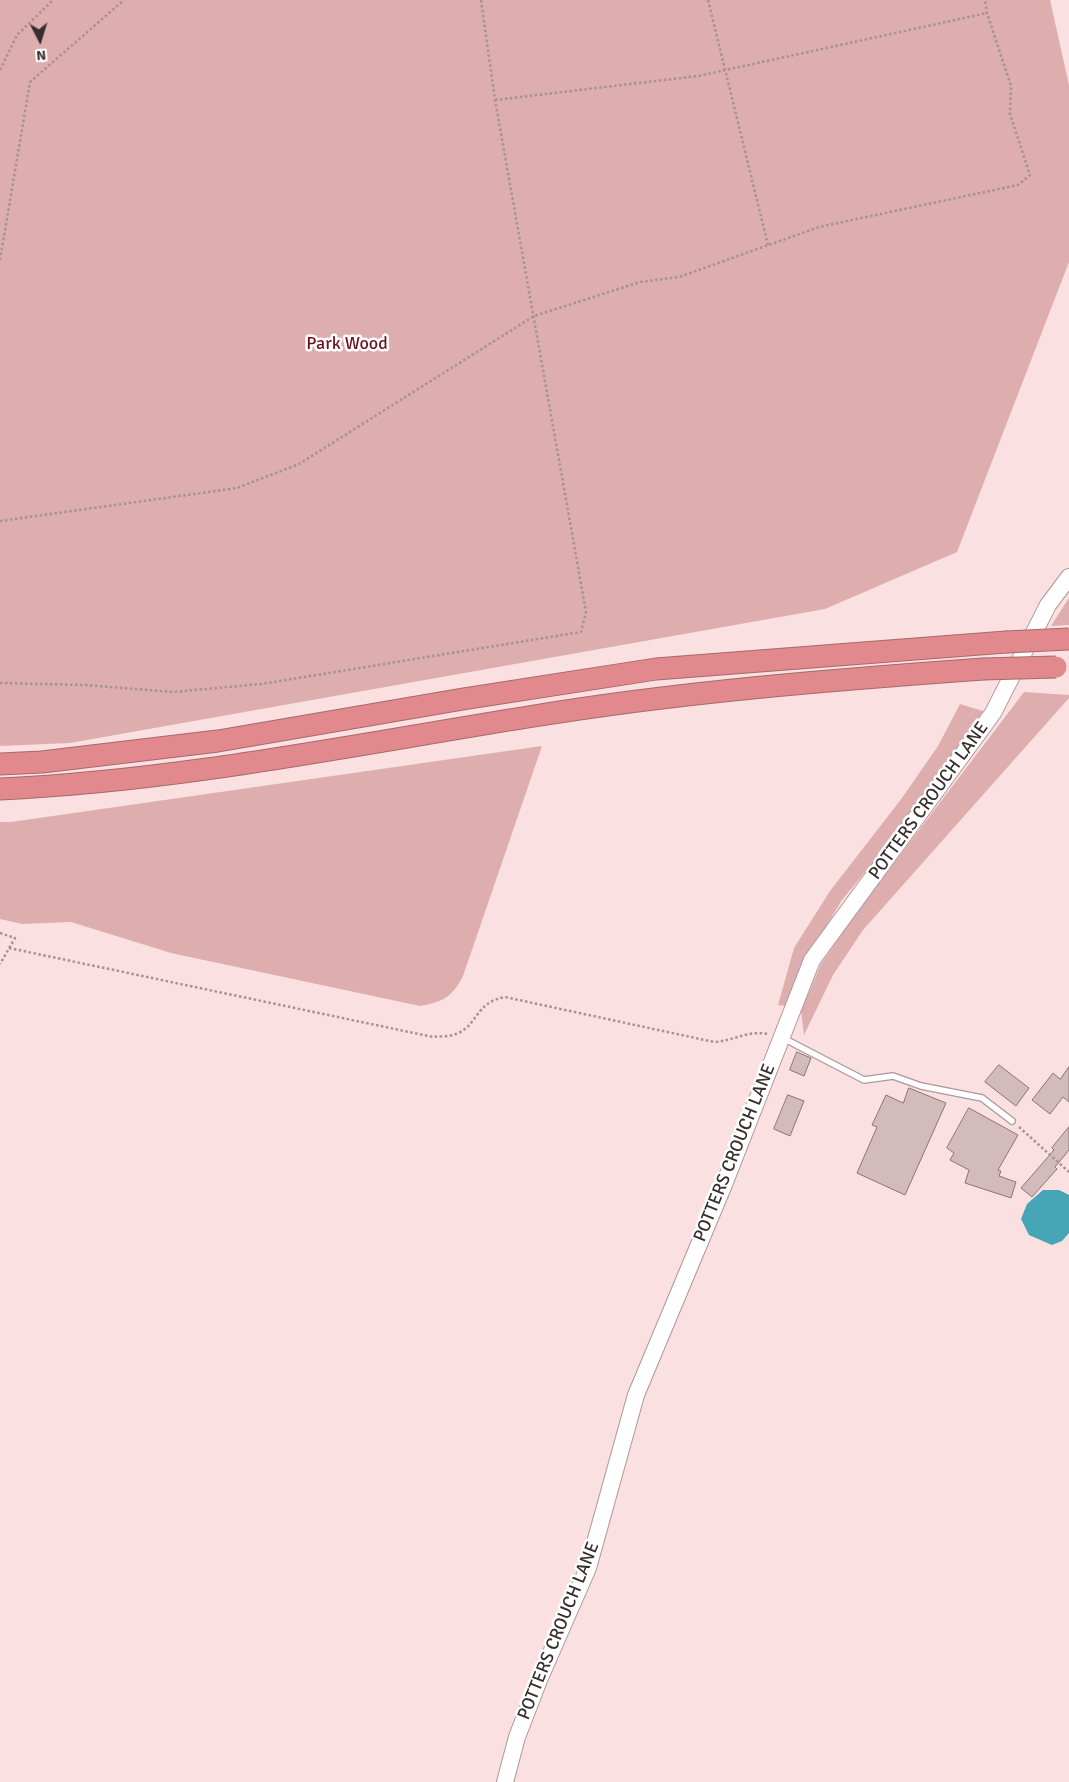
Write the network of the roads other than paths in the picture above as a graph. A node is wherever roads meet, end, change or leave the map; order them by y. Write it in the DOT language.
graph roads {
  1 [pos="1069,577"];
  2 [pos="1069,639"];
  3 [pos="1062,667"];
  4 [pos="0,764"];
  5 [pos="0,790"];
  6 [pos="782,1037"];
  7 [pos="1012,1121"];
  8 [pos="505,1782"];
  1 -- 6 [label="street, POTTERS CROUCH LANE"];
  2 -- 4 [label="highway, bridge"];
  3 -- 5 [label="highway, bridge"];
  6 -- 7 [label="lane"];
  6 -- 8 [label="street, POTTERS CROUCH LANE"];
}
